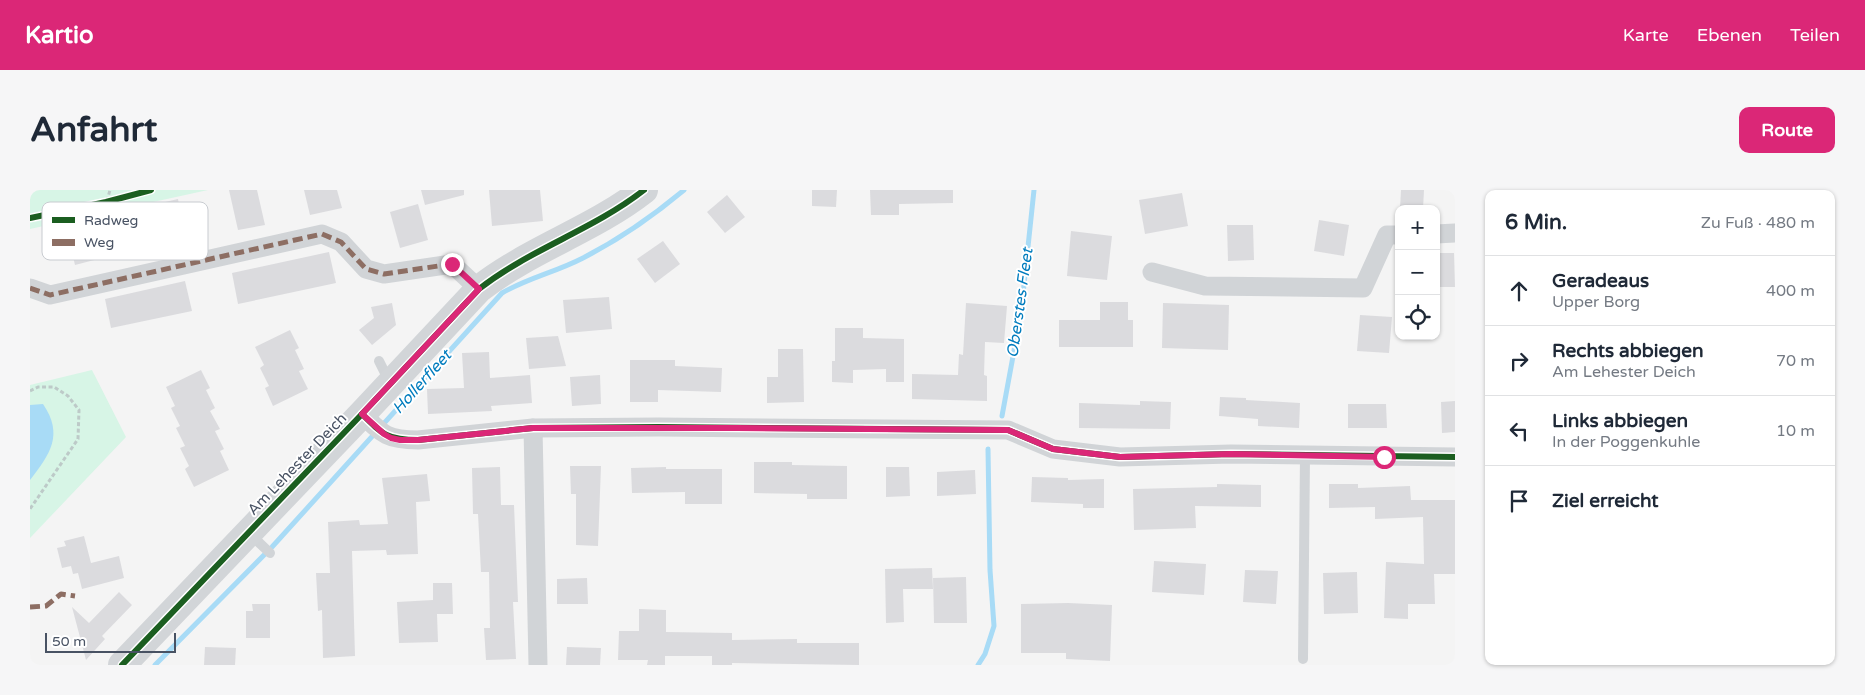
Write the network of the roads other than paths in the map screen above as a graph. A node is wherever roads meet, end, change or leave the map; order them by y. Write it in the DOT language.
graph roads {
  1 [pos="644,190"];
  2 [pos="1455,233"];
  3 [pos="1440,234"];
  4 [pos="1395,235"];
  5 [pos="208,259"];
  6 [pos="204,260"];
  7 [pos="1152,272"];
  8 [pos="30,288"];
  9 [pos="479,289"];
  10 [pos="373,424"];
  11 [pos="533,428"];
  12 [pos="1305,456"];
  13 [pos="1455,457"];
  14 [pos="1302,659"];
  15 [pos="122,665"];
  16 [pos="538,665"];
  1 -- 9 [label="street, Am Lehester Deich"];
  2 -- 3 [label="street"];
  4 -- 7 [label="street"];
  5 -- 9 [label="street"];
  6 -- 8 [label="street"];
  9 -- 10 [label="street, Am Lehester Deich"];
  10 -- 11 [label="street"];
  10 -- 15 [label="street, Am Lehester Deich"];
  11 -- 12 [label="street"];
  11 -- 16 [label="street"];
  12 -- 13 [label="street"];
  12 -- 14 [label="lane"];
}
